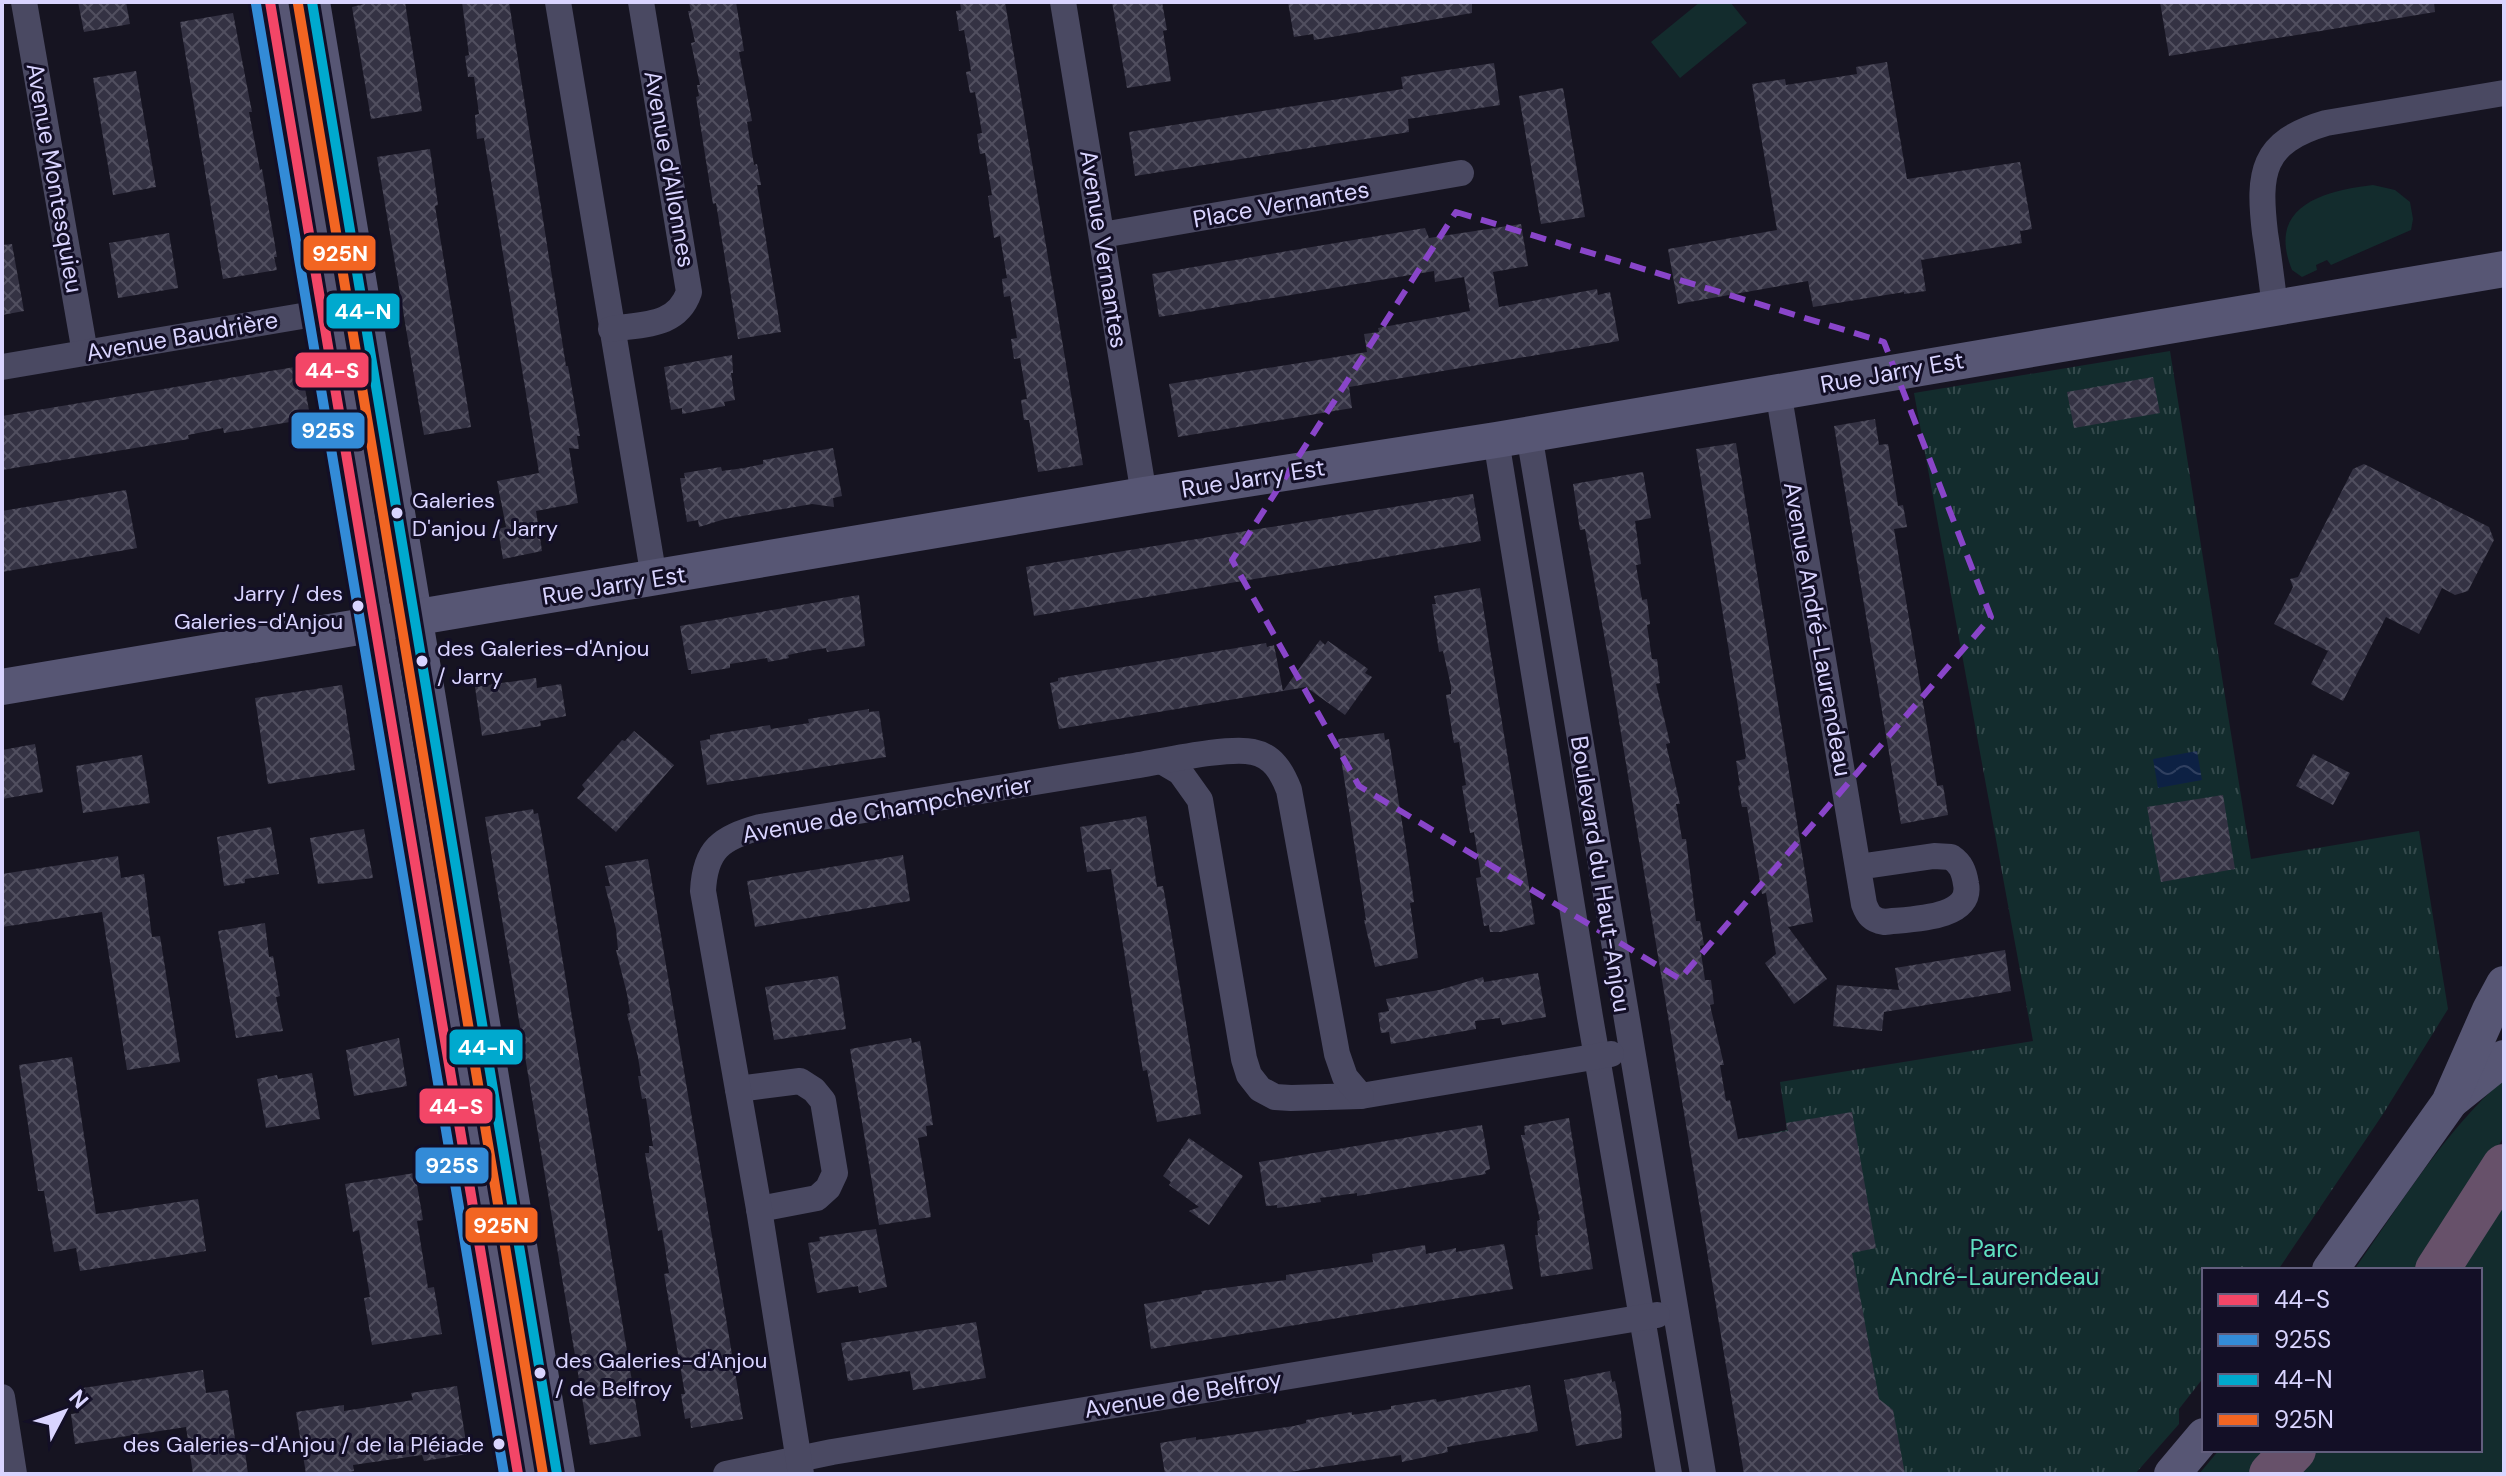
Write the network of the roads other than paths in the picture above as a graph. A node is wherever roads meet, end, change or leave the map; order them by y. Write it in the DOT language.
graph roads {
  1 [pos="24,2"];
  2 [pos="270,2"];
  3 [pos="312,2"];
  4 [pos="558,2"];
  5 [pos="641,2"];
  6 [pos="1063,2"];
  7 [pos="2504,93"];
  8 [pos="1461,173"];
  9 [pos="1102,235"];
  10 [pos="2504,269"];
  11 [pos="361,306"];
  12 [pos="2275,308"];
  13 [pos="322,312"];
  14 [pos="611,329"];
  15 [pos="85,353"];
  16 [pos="2,367"];
  17 [pos="1778,391"];
  18 [pos="1512,437"];
  19 [pos="1144,495"];
  20 [pos="654,578"];
  21 [pos="414,618"];
  22 [pos="375,625"];
  23 [pos="2,687"];
  24 [pos="1163,762"];
  25 [pos="1858,867"];
  26 [pos="2504,984"];
  27 [pos="1630,1051"];
  28 [pos="1597,1057"];
  29 [pos="2504,1058"];
  30 [pos="738,1089"];
  31 [pos="1361,1096"];
  32 [pos="2449,1103"];
  33 [pos="2504,1166"];
  34 [pos="759,1209"];
  35 [pos="2331,1268"];
  36 [pos="2438,1268"];
  37 [pos="1676,1313"];
  38 [pos="1642,1318"];
  39 [pos="2,1397"];
  40 [pos="2202,1438"];
  41 [pos="2292,1452"];
  42 [pos="800,1467"];
  43 [pos="14,1474"];
  44 [pos="518,1474"];
  45 [pos="557,1474"];
  46 [pos="726,1474"];
  47 [pos="1669,1474"];
  48 [pos="1703,1474"];
  49 [pos="2172,1474"];
  50 [pos="2271,1474"];
  1 -- 15 [label="street, Avenue Montesquieu"];
  2 -- 13 [label="street"];
  3 -- 11 [label="street"];
  4 -- 14 [label="street"];
  5 -- 14 [label="street, Avenue d'Allonnes"];
  6 -- 9 [label="street, Avenue Vernantes"];
  7 -- 12 [label="street"];
  8 -- 9 [label="street, Place Vernantes"];
  9 -- 19 [label="street, Avenue Vernantes"];
  10 -- 12 [label="street, Rue Jarry Est"];
  11 -- 13 [label="street, Avenue Baudrière"];
  11 -- 21 [label="street"];
  12 -- 17 [label="street, Rue Jarry Est"];
  13 -- 15 [label="street, Avenue Baudrière"];
  13 -- 22 [label="street"];
  14 -- 20 [label="street"];
  15 -- 16 [label="street, Avenue Baudrière"];
  17 -- 18 [label="street, Rue Jarry Est"];
  17 -- 25 [label="street, Avenue André-Laurendeau"];
  18 -- 19 [label="street, Rue Jarry Est"];
  18 -- 27 [label="street, Boulevard du Haut-Anjou"];
  18 -- 28 [label="street, Boulevard du Haut-Anjou"];
  19 -- 20 [label="street, Rue Jarry Est"];
  20 -- 21 [label="street, Rue Jarry Est"];
  21 -- 22 [label="street, Rue Jarry Est"];
  21 -- 45 [label="street"];
  22 -- 23 [label="street, Rue Jarry Est"];
  22 -- 44 [label="street"];
  24 -- 30 [label="street, Avenue de Champchevrier"];
  24 -- 31 [label="street"];
  24 -- 31 [label="street, Avenue de Champchevrier"];
  26 -- 32 [label="street"];
  27 -- 28 [label="street"];
  27 -- 37 [label="street, Boulevard du Haut-Anjou"];
  28 -- 31 [label="street"];
  28 -- 38 [label="street, Boulevard du Haut-Anjou"];
  29 -- 32 [label="street"];
  30 -- 34 [label="street, Avenue de Champchevrier"];
  30 -- 34 [label="street"];
  32 -- 35 [label="street"];
  33 -- 36 [label="highway"];
  34 -- 42 [label="street, Avenue de Champchevrier"];
  37 -- 38 [label="street"];
  37 -- 48 [label="street, Boulevard du Haut-Anjou"];
  38 -- 42 [label="street, Avenue de Belfroy"];
  38 -- 47 [label="street, Boulevard du Haut-Anjou"];
  39 -- 43 [label="street"];
  40 -- 49 [label="street"];
  41 -- 50 [label="highway"];
  42 -- 46 [label="street, Avenue de Belfroy"];
}
